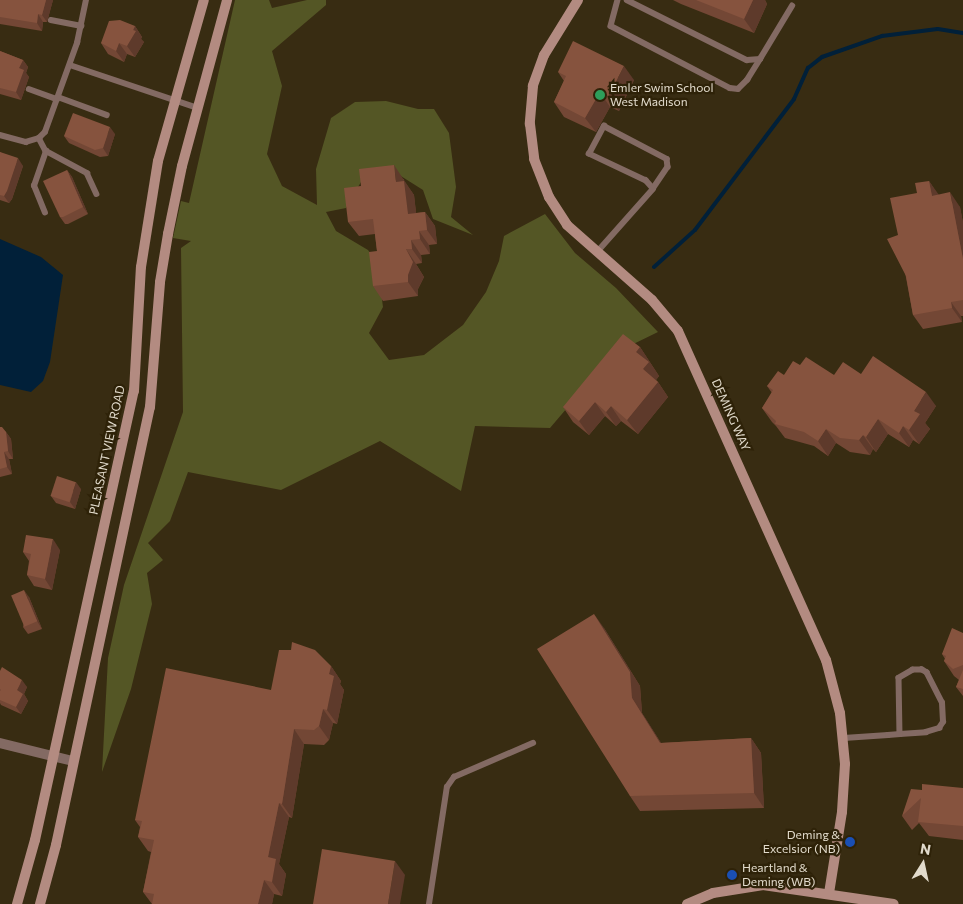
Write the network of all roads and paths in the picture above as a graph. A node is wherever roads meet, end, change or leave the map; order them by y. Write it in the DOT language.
graph roads {
  1 [pos="86,0"];
  2 [pos="204,0"];
  3 [pos="227,0"];
  4 [pos="578,0"];
  5 [pos="618,0"];
  6 [pos="627,0"];
  7 [pos="792,6"];
  8 [pos="51,20"];
  9 [pos="81,26"];
  10 [pos="760,59"];
  11 [pos="70,66"];
  12 [pos="29,89"];
  13 [pos="57,98"];
  14 [pos="176,101"];
  15 [pos="198,108"];
  16 [pos="106,116"];
  17 [pos="0,135"];
  18 [pos="39,138"];
  19 [pos="46,151"];
  20 [pos="653,189"];
  21 [pos="97,194"];
  22 [pos="45,213"];
  23 [pos="597,252"];
  24 [pos="900,734"];
  25 [pos="844,738"];
  26 [pos="0,743"];
  27 [pos="534,743"];
  28 [pos="52,757"];
  29 [pos="73,761"];
  30 [pos="829,893"];
  31 [pos="878,903"];
  32 [pos="17,904"];
  33 [pos="40,904"];
  34 [pos="429,904"];
  35 [pos="687,904"];
  36 [pos="825,904"];
  37 [pos="894,904"];
  1 -- 9 [label="lane"];
  2 -- 14 [label="main road, PLEASANT VIEW ROAD"];
  3 -- 15 [label="main road"];
  4 -- 23 [label="main road, DEMING WAY"];
  5 -- 10 [label="lane"];
  6 -- 10 [label="lane"];
  7 -- 10 [label="lane"];
  8 -- 9 [label="lane"];
  9 -- 11 [label="lane"];
  11 -- 13 [label="lane"];
  11 -- 14 [label="lane"];
  12 -- 13 [label="lane"];
  13 -- 16 [label="lane"];
  13 -- 18 [label="lane"];
  14 -- 15 [label="lane"];
  14 -- 28 [label="main road, PLEASANT VIEW ROAD"];
  15 -- 29 [label="main road"];
  17 -- 18 [label="lane"];
  18 -- 19 [label="lane"];
  19 -- 21 [label="lane"];
  19 -- 22 [label="lane"];
  20 -- 20 [label="lane"];
  20 -- 23 [label="lane"];
  23 -- 25 [label="main road, DEMING WAY"];
  24 -- 24 [label="lane"];
  24 -- 25 [label="lane"];
  25 -- 30 [label="main road, DEMING WAY"];
  26 -- 28 [label="street"];
  27 -- 34 [label="lane"];
  28 -- 29 [label="street"];
  28 -- 32 [label="main road, PLEASANT VIEW ROAD"];
  29 -- 33 [label="main road"];
  30 -- 31 [label="main road"];
  30 -- 35 [label="main road"];
  30 -- 36 [label="lane"];
  31 -- 37 [label="main road"];
}
